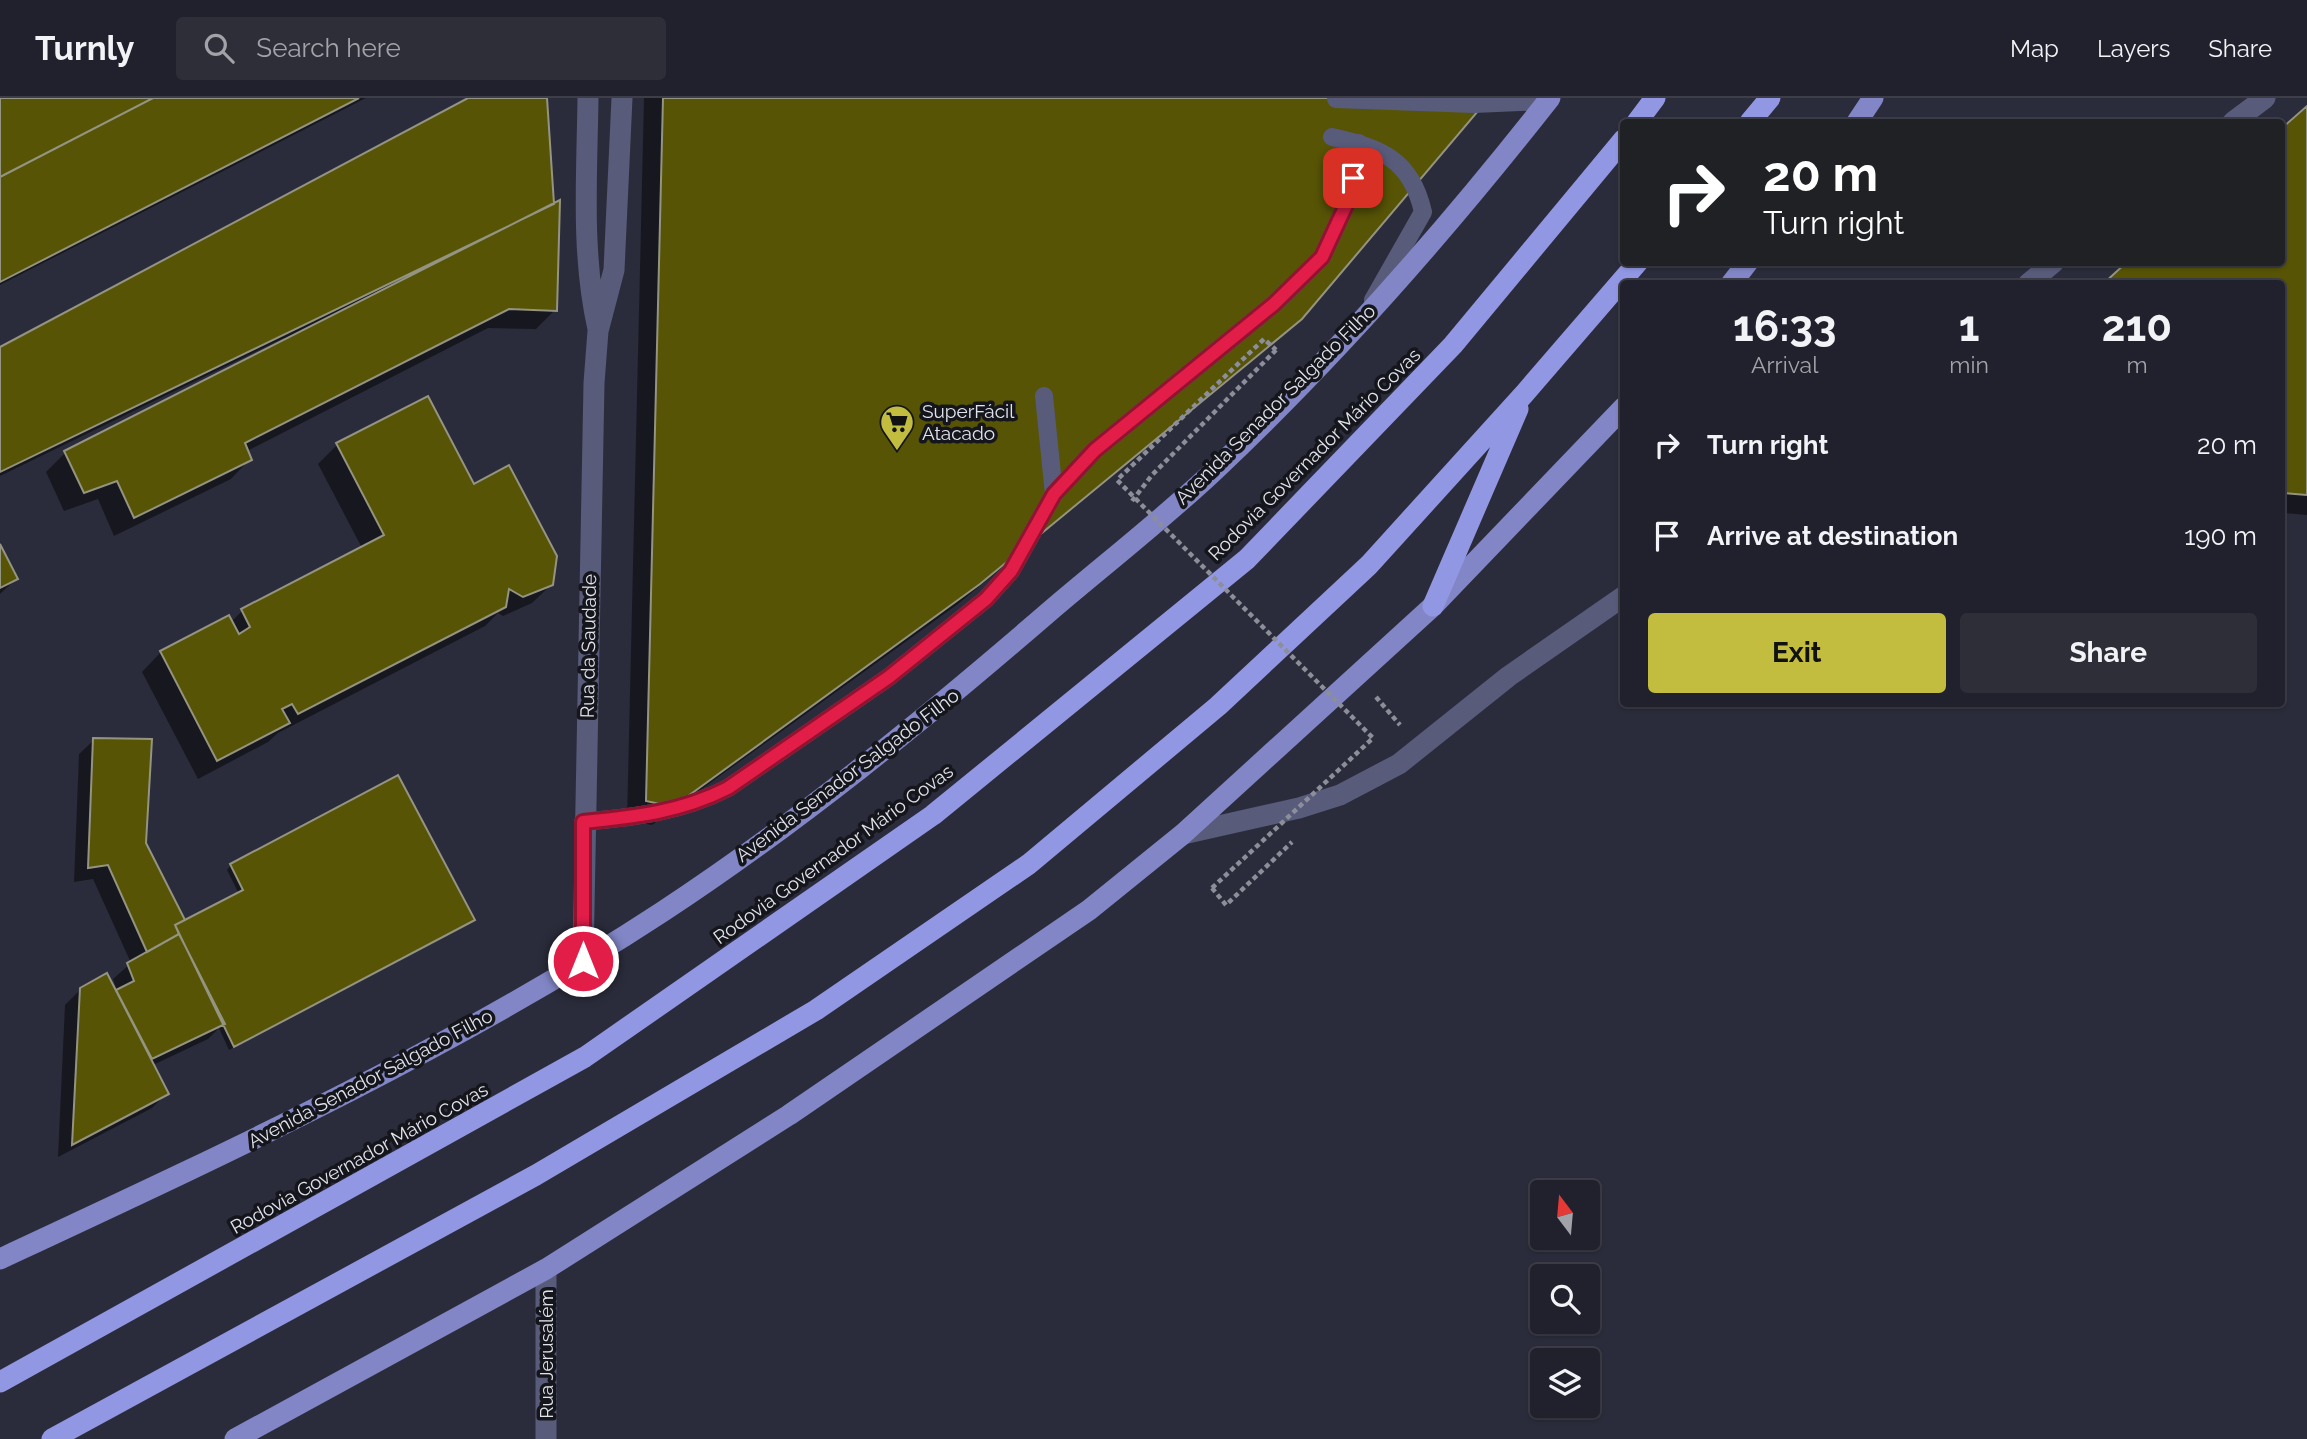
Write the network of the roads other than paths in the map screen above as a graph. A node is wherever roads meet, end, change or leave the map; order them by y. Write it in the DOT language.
graph roads {
  1 [pos="588,98"];
  2 [pos="622,98"];
  3 [pos="1655,98"];
  4 [pos="1769,98"];
  5 [pos="1873,98"];
  6 [pos="2265,98"];
  7 [pos="1336,99"];
  8 [pos="1549,100"];
  9 [pos="1639,119"];
  10 [pos="1752,119"];
  11 [pos="1859,119"];
  12 [pos="2237,119"];
  13 [pos="1332,137"];
  14 [pos="1359,143"];
  15 [pos="1620,144"];
  16 [pos="1635,266"];
  17 [pos="1745,266"];
  18 [pos="2049,266"];
  19 [pos="1622,280"];
  20 [pos="1734,280"];
  21 [pos="2033,280"];
  22 [pos="1620,283"];
  23 [pos="1361,321"];
  24 [pos="598,331"];
  25 [pos="1525,393"];
  26 [pos="1044,396"];
  27 [pos="1620,411"];
  28 [pos="1054,494"];
  29 [pos="1620,599"];
  30 [pos="1433,607"];
  31 [pos="583,822"];
  32 [pos="1183,834"];
  33 [pos="583,961"];
  34 [pos="0,1259"];
  35 [pos="546,1269"];
  36 [pos="0,1382"];
  37 [pos="52,1439"];
  38 [pos="235,1439"];
  39 [pos="546,1439"];
  1 -- 24 [label="street, Rua da Saudade"];
  2 -- 24 [label="street, Rua da Saudade"];
  3 -- 9 [label="highway"];
  4 -- 10 [label="highway"];
  5 -- 11 [label="main road"];
  6 -- 12 [label="street"];
  7 -- 8 [label="lane"];
  8 -- 23 [label="main road, Avenida Senador Salgado Filho"];
  13 -- 14 [label="lane"];
  14 -- 23 [label="lane"];
  14 -- 28 [label="lane"];
  15 -- 36 [label="highway, Rodovia Governador Mário Covas"];
  16 -- 19 [label="highway"];
  17 -- 20 [label="main road"];
  18 -- 21 [label="street"];
  22 -- 25 [label="highway"];
  23 -- 33 [label="main road, Avenida Senador Salgado Filho"];
  24 -- 31 [label="street, Rua da Saudade"];
  25 -- 30 [label="highway"];
  25 -- 37 [label="highway"];
  26 -- 28 [label="lane"];
  27 -- 30 [label="main road"];
  28 -- 31 [label="lane"];
  29 -- 32 [label="street"];
  30 -- 32 [label="main road"];
  31 -- 33 [label="street, Rua da Saudade"];
  32 -- 35 [label="main road"];
  33 -- 34 [label="main road, Avenida Senador Salgado Filho"];
  35 -- 38 [label="main road"];
  35 -- 39 [label="street, Rua Jerusalém"];
}
